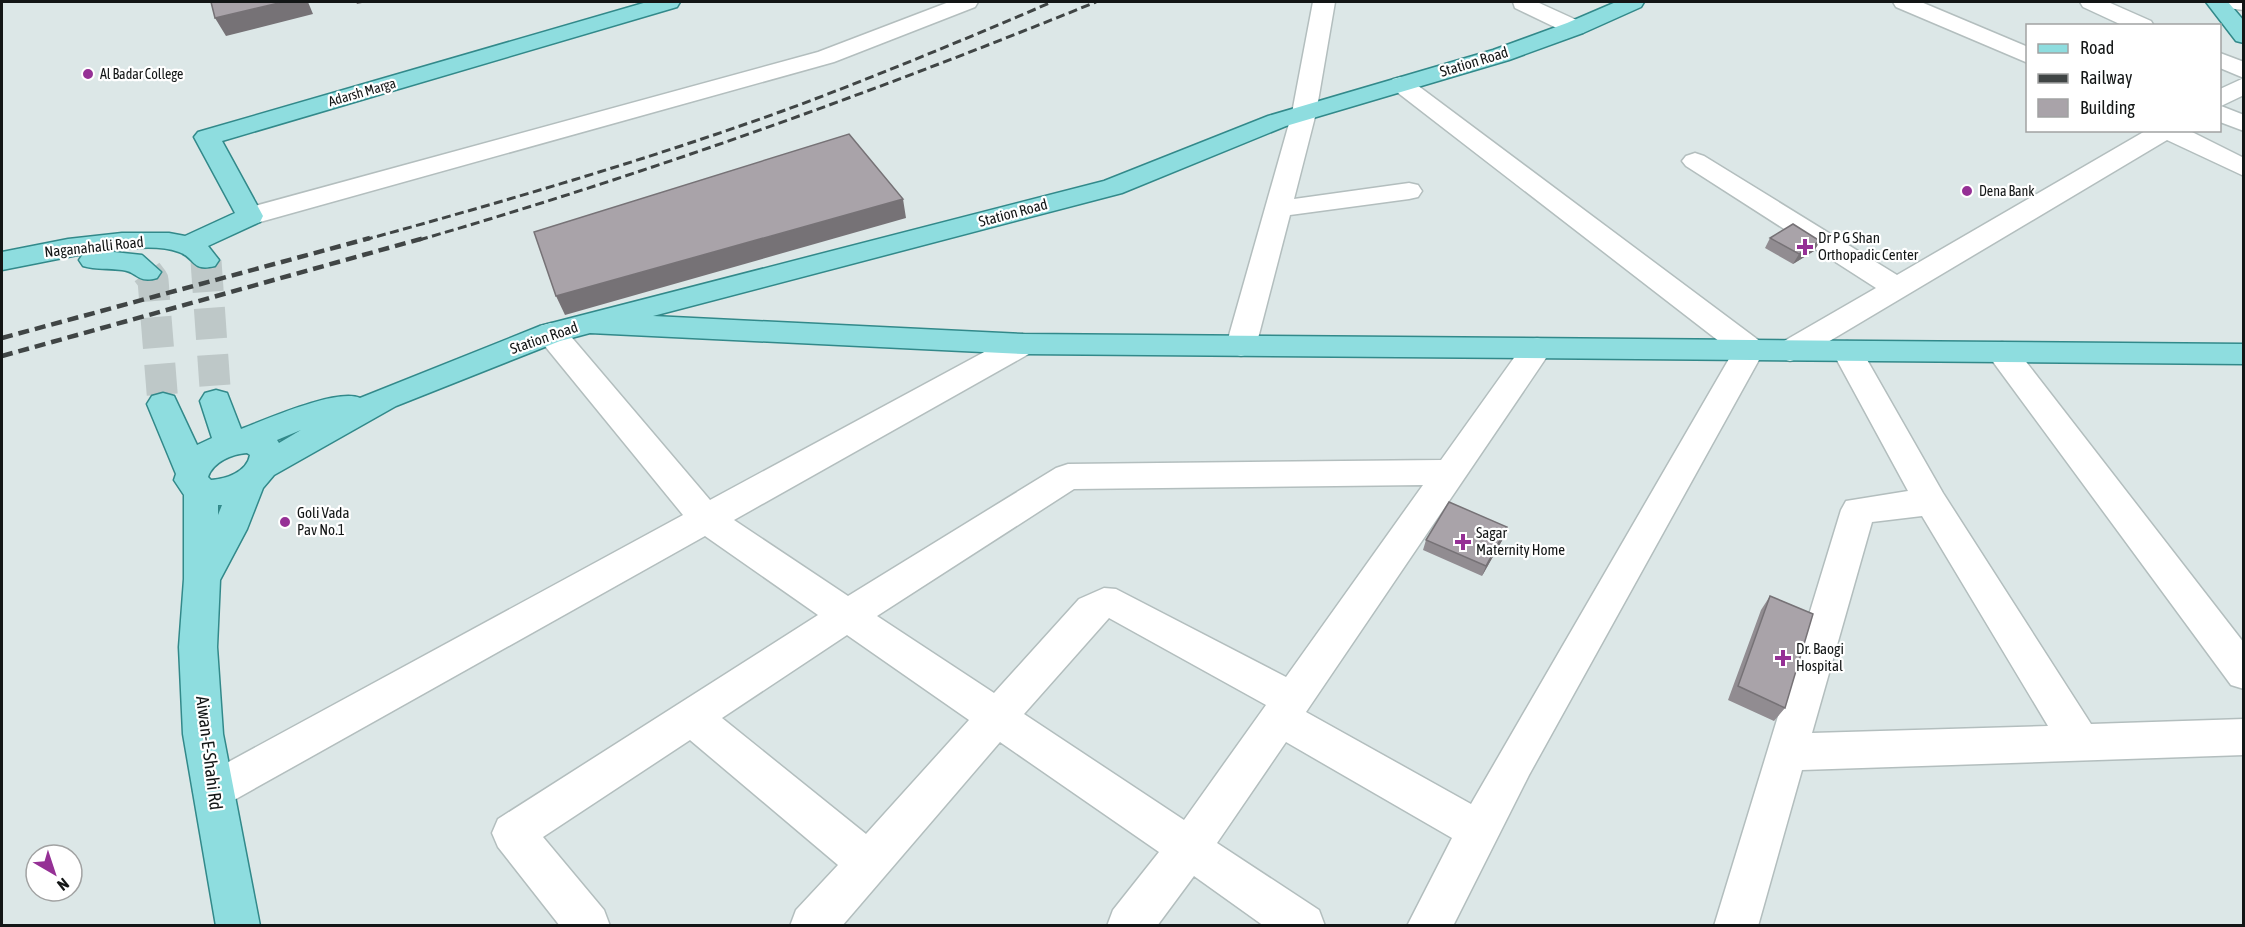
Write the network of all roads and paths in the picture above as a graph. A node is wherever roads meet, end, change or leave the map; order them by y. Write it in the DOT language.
graph roads {
  1 [pos="669,2"];
  2 [pos="968,2"];
  3 [pos="1324,2"];
  4 [pos="1523,2"];
  5 [pos="1633,2"];
  6 [pos="1904,2"];
  7 [pos="2091,2"];
  8 [pos="2217,2"];
  9 [pos="2226,2"];
  10 [pos="2244,4"];
  11 [pos="2139,24"];
  12 [pos="1575,28"];
  13 [pos="2244,36"];
  14 [pos="2026,55"];
  15 [pos="2221,60"];
  16 [pos="2244,71"];
  17 [pos="1401,84"];
  18 [pos="2244,85"];
  19 [pos="2221,98"];
  20 [pos="1304,113"];
  21 [pos="2221,113"];
  22 [pos="2244,124"];
  23 [pos="2164,132"];
  24 [pos="2171,132"];
  25 [pos="1695,161"];
  26 [pos="2244,168"];
  27 [pos="1409,190"];
  28 [pos="1278,208"];
  29 [pos="250,216"];
  30 [pos="2,261"];
  31 [pos="2,271"];
  32 [pos="147,272"];
  33 [pos="1897,288"];
  34 [pos="590,323"];
  35 [pos="551,333"];
  36 [pos="1023,344"];
  37 [pos="1241,346"];
  38 [pos="1537,348"];
  39 [pos="1750,349"];
  40 [pos="1790,351"];
  41 [pos="1846,351"];
  42 [pos="2002,352"];
  43 [pos="2244,354"];
  44 [pos="385,398"];
  45 [pos="216,401"];
  46 [pos="164,404"];
  47 [pos="237,442"];
  48 [pos="1451,472"];
  49 [pos="257,473"];
  50 [pos="197,481"];
  51 [pos="1931,502"];
  52 [pos="706,519"];
  53 [pos="202,579"];
  54 [pos="848,615"];
  55 [pos="2244,673"];
  56 [pos="1286,709"];
  57 [pos="691,717"];
  58 [pos="998,718"];
  59 [pos="2244,738"];
  60 [pos="2080,742"];
  61 [pos="1787,752"];
  62 [pos="213,791"];
  63 [pos="1479,831"];
  64 [pos="1190,848"];
  65 [pos="866,861"];
  66 [pos="238,926"];
  67 [pos="588,926"];
  68 [pos="812,926"];
  69 [pos="1129,926"];
  70 [pos="1303,926"];
  71 [pos="1429,926"];
  72 [pos="1736,926"];
  1 -- 29 [label="main road, Adarsh Marga"];
  2 -- 29 [label="street"];
  3 -- 20 [label="street"];
  4 -- 12 [label="street"];
  5 -- 12 [label="main road, Station Road"];
  6 -- 14 [label="street"];
  7 -- 11 [label="street"];
  8 -- 13 [label="main road"];
  9 -- 10 [label="street"];
  12 -- 17 [label="main road, Station Road"];
  15 -- 16 [label="street"];
  17 -- 20 [label="main road, Station Road"];
  17 -- 39 [label="street"];
  18 -- 19 [label="street"];
  20 -- 28 [label="street"];
  20 -- 34 [label="main road, Station Road"];
  21 -- 22 [label="street"];
  23 -- 33 [label="street"];
  24 -- 26 [label="street"];
  25 -- 33 [label="street"];
  27 -- 28 [label="street"];
  28 -- 37 [label="street"];
  29 -- 30 [label="main road, Naganahalli Road"];
  31 -- 32 [label="main road"];
  33 -- 40 [label="street"];
  34 -- 35 [label="main road, Station Road"];
  34 -- 36 [label="main road"];
  35 -- 44 [label="main road, Station Road"];
  35 -- 52 [label="street"];
  36 -- 37 [label="main road"];
  36 -- 52 [label="street"];
  37 -- 38 [label="main road"];
  38 -- 39 [label="main road"];
  38 -- 48 [label="street"];
  39 -- 40 [label="main road"];
  39 -- 63 [label="street"];
  40 -- 41 [label="main road"];
  41 -- 42 [label="main road"];
  41 -- 51 [label="street"];
  42 -- 43 [label="main road"];
  42 -- 55 [label="street"];
  44 -- 47 [label="main road"];
  44 -- 49 [label="main road"];
  45 -- 47 [label="main road"];
  46 -- 50 [label="main road"];
  47 -- 49 [label="main road"];
  47 -- 50 [label="main road"];
  48 -- 54 [label="street"];
  48 -- 56 [label="street"];
  49 -- 50 [label="main road"];
  49 -- 53 [label="main road"];
  50 -- 53 [label="main road, Aiwan-E-Shahi Rd"];
  51 -- 60 [label="street"];
  51 -- 61 [label="street"];
  52 -- 54 [label="street"];
  52 -- 62 [label="street"];
  53 -- 62 [label="main road, Aiwan-E-Shahi Rd"];
  54 -- 57 [label="street"];
  54 -- 58 [label="street"];
  56 -- 58 [label="street"];
  56 -- 63 [label="street"];
  56 -- 64 [label="street"];
  57 -- 65 [label="street"];
  57 -- 67 [label="street"];
  58 -- 64 [label="street"];
  58 -- 65 [label="street"];
  59 -- 60 [label="street"];
  60 -- 61 [label="street"];
  61 -- 72 [label="street"];
  62 -- 66 [label="main road, Aiwan-E-Shahi Rd"];
  63 -- 71 [label="street"];
  64 -- 69 [label="street"];
  64 -- 70 [label="street"];
  65 -- 68 [label="street"];
}
